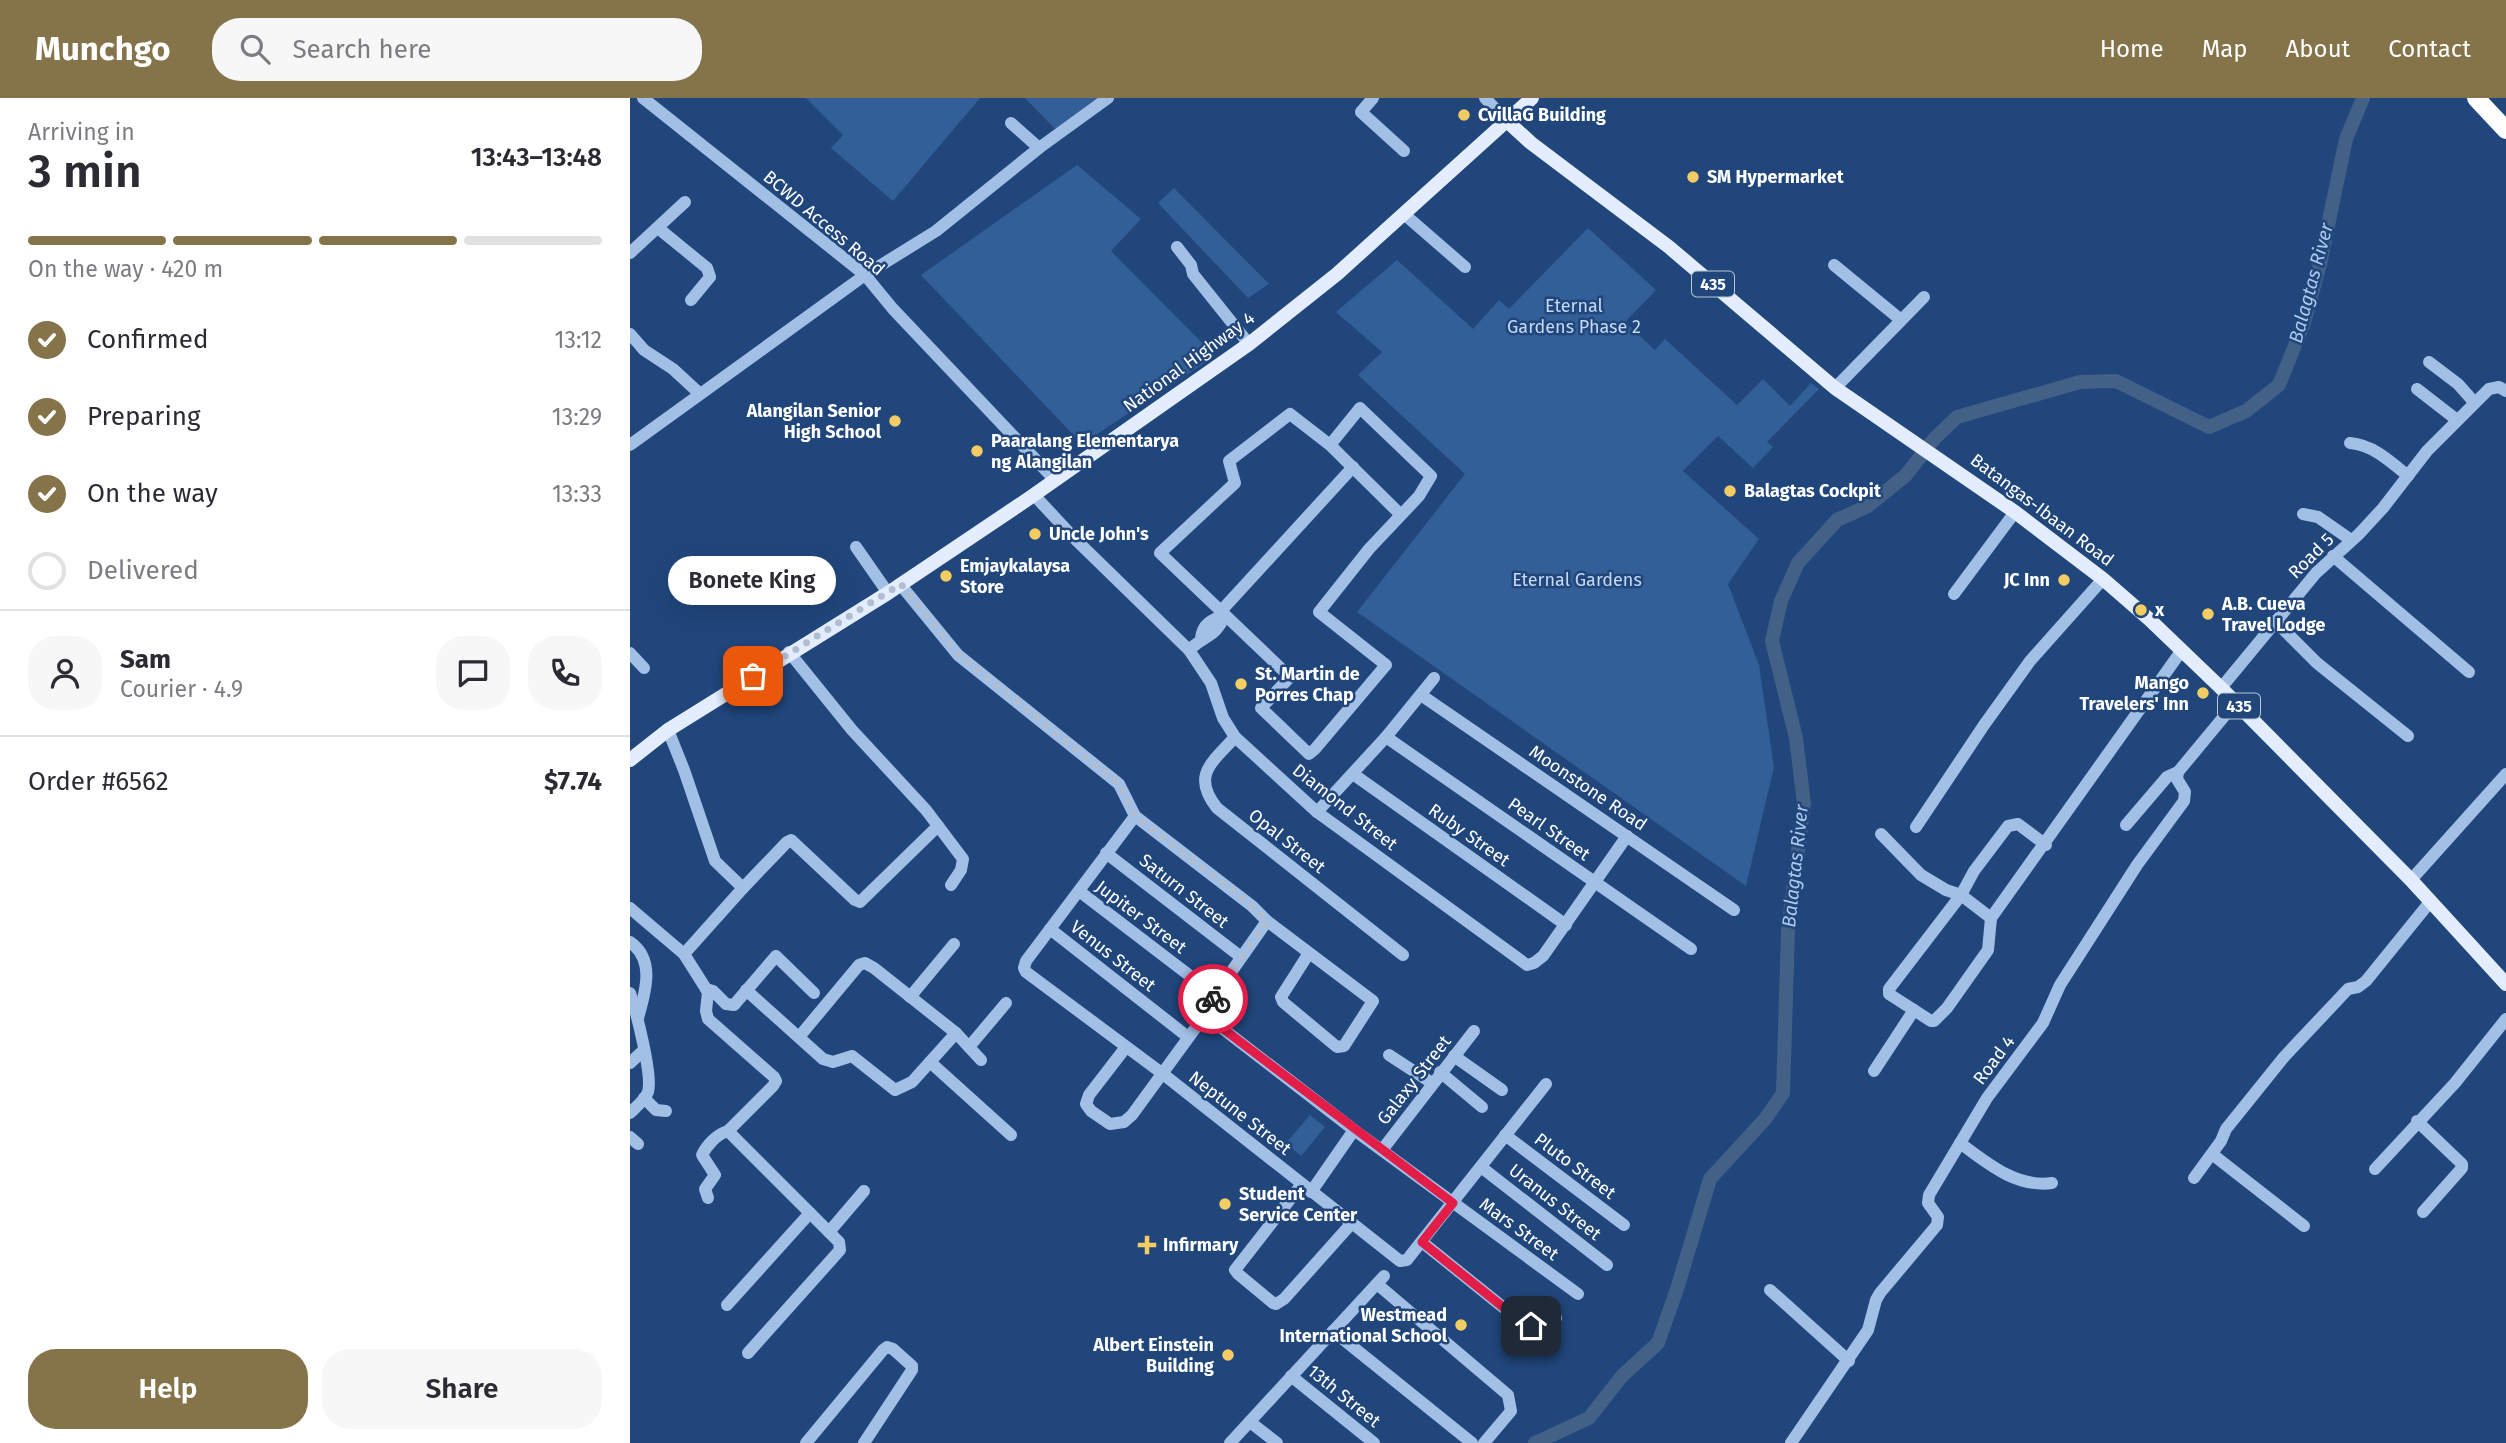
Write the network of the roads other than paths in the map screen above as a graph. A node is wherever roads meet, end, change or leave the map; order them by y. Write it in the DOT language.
graph roads {
  1 [pos="643,98"];
  2 [pos="1108,98"];
  3 [pos="1373,98"];
  4 [pos="1485,98"];
  5 [pos="1532,98"];
  6 [pos="2476,98"];
  7 [pos="2491,98"];
  8 [pos="2506,113"];
  9 [pos="1507,121"];
  10 [pos="1011,123"];
  11 [pos="2506,130"];
  12 [pos="1039,148"];
  13 [pos="1404,150"];
  14 [pos="685,202"];
  15 [pos="1404,214"];
  16 [pos="658,228"];
  17 [pos="1177,247"];
  18 [pos="630,253"];
  19 [pos="1834,265"];
  20 [pos="1465,268"];
  21 [pos="865,275"];
  22 [pos="1924,297"];
  23 [pos="691,300"];
  24 [pos="1901,320"];
  25 [pos="630,334"];
  26 [pos="1250,344"];
  27 [pos="2429,362"];
  28 [pos="1835,388"];
  29 [pos="2417,389"];
  30 [pos="2506,391"];
  31 [pos="699,393"];
  32 [pos="2474,402"];
  33 [pos="2457,420"];
  34 [pos="2350,443"];
  35 [pos="1330,444"];
  36 [pos="630,445"];
  37 [pos="1353,467"];
  38 [pos="2408,476"];
  39 [pos="1055,481"];
  40 [pos="1034,495"];
  41 [pos="2015,512"];
  42 [pos="1400,514"];
  43 [pos="2303,514"];
  44 [pos="2351,540"];
  45 [pos="856,547"];
  46 [pos="2333,556"];
  47 [pos="2103,579"];
  48 [pos="901,584"];
  49 [pos="888,593"];
  50 [pos="1954,594"];
  51 [pos="1223,613"];
  52 [pos="2275,621"];
  53 [pos="1189,650"];
  54 [pos="2182,650"];
  55 [pos="789,652"];
  56 [pos="630,653"];
  57 [pos="644,668"];
  58 [pos="2469,672"];
  59 [pos="1434,678"];
  60 [pos="2221,688"];
  61 [pos="1421,695"];
  62 [pos="2236,702"];
  63 [pos="668,730"];
  64 [pos="2408,736"];
  65 [pos="1235,737"];
  66 [pos="1386,737"];
  67 [pos="630,760"];
  68 [pos="2178,772"];
  69 [pos="1353,774"];
  70 [pos="2506,774"];
  71 [pos="1317,812"];
  72 [pos="1135,816"];
  73 [pos="2126,825"];
  74 [pos="938,826"];
  75 [pos="1916,827"];
  76 [pos="1881,834"];
  77 [pos="1627,836"];
  78 [pos="2046,845"];
  79 [pos="1106,853"];
  80 [pos="2411,880"];
  81 [pos="1594,882"];
  82 [pos="951,885"];
  83 [pos="743,888"];
  84 [pos="1079,891"];
  85 [pos="1961,895"];
  86 [pos="2430,902"];
  87 [pos="630,908"];
  88 [pos="1734,910"];
  89 [pos="1992,918"];
  90 [pos="1267,921"];
  91 [pos="1566,925"];
  92 [pos="1050,929"];
  93 [pos="630,942"];
  94 [pos="954,944"];
  95 [pos="1691,949"];
  96 [pos="1309,953"];
  97 [pos="684,954"];
  98 [pos="1404,955"];
  99 [pos="1241,957"];
  100 [pos="2506,984"];
  101 [pos="706,989"];
  102 [pos="746,990"];
  103 [pos="814,993"];
  104 [pos="1215,995"];
  105 [pos="910,997"];
  106 [pos="631,1001"];
  107 [pos="1006,1003"];
  108 [pos="1913,1010"];
  109 [pos="1205,1015"];
  110 [pos="2506,1019"];
  111 [pos="637,1021"];
  112 [pos="1474,1031"];
  113 [pos="956,1033"];
  114 [pos="799,1037"];
  115 [pos="1188,1037"];
  116 [pos="1126,1046"];
  117 [pos="969,1047"];
  118 [pos="644,1050"];
  119 [pos="1389,1055"];
  120 [pos="1454,1056"];
  121 [pos="981,1060"];
  122 [pos="930,1062"];
  123 [pos="630,1063"];
  124 [pos="1874,1071"];
  125 [pos="1440,1072"];
  126 [pos="1163,1074"];
  127 [pos="1432,1083"];
  128 [pos="1546,1084"];
  129 [pos="1502,1090"];
  130 [pos="644,1098"];
  131 [pos="1482,1107"];
  132 [pos="666,1111"];
  133 [pos="630,1113"];
  134 [pos="2417,1121"];
  135 [pos="1354,1130"];
  136 [pos="728,1131"];
  137 [pos="1011,1135"];
  138 [pos="1505,1135"];
  139 [pos="1960,1143"];
  140 [pos="1382,1150"];
  141 [pos="2212,1154"];
  142 [pos="1481,1167"];
  143 [pos="2375,1169"];
  144 [pos="2194,1178"];
  145 [pos="2052,1183"];
  146 [pos="1306,1188"];
  147 [pos="864,1191"];
  148 [pos="708,1198"];
  149 [pos="1453,1203"];
  150 [pos="2423,1212"];
  151 [pos="810,1213"];
  152 [pos="1351,1224"];
  153 [pos="1624,1225"];
  154 [pos="2304,1226"];
  155 [pos="829,1232"];
  156 [pos="1422,1242"];
  157 [pos="1607,1265"];
  158 [pos="1770,1290"];
  159 [pos="1578,1294"];
  160 [pos="727,1305"];
  161 [pos="1556,1318"];
  162 [pos="1333,1331"];
  163 [pos="748,1353"];
  164 [pos="1849,1361"];
  165 [pos="1291,1377"];
  166 [pos="1250,1422"];
  167 [pos="806,1443"];
  168 [pos="864,1443"];
  169 [pos="1230,1443"];
  170 [pos="1277,1443"];
  171 [pos="1374,1443"];
  172 [pos="1472,1443"];
  173 [pos="1484,1443"];
  174 [pos="1791,1443"];
  1 -- 21 [label="street, BCWD Access Road"];
  2 -- 12 [label="street"];
  3 -- 13 [label="street"];
  4 -- 9 [label="street"];
  5 -- 9 [label="main road, National Highway 4"];
  6 -- 11 [label="highway"];
  7 -- 8 [label="highway"];
  9 -- 15 [label="main road, National Highway 4"];
  9 -- 28 [label="main road, Batangas-Ibaan Road / 435"];
  10 -- 12 [label="street"];
  12 -- 21 [label="street"];
  14 -- 16 [label="street"];
  15 -- 20 [label="street"];
  15 -- 26 [label="main road, National Highway 4"];
  16 -- 18 [label="street"];
  16 -- 23 [label="street"];
  17 -- 26 [label="street"];
  19 -- 24 [label="street"];
  21 -- 31 [label="street"];
  21 -- 39 [label="street, BCWD Access Road"];
  22 -- 24 [label="street"];
  24 -- 28 [label="street"];
  25 -- 31 [label="street"];
  26 -- 39 [label="main road, National Highway 4"];
  27 -- 32 [label="street"];
  28 -- 41 [label="main road, Batangas-Ibaan Road / 435"];
  29 -- 33 [label="street"];
  30 -- 32 [label="street"];
  31 -- 36 [label="street"];
  32 -- 33 [label="street, Road 5"];
  33 -- 38 [label="street, Road 5"];
  34 -- 38 [label="street"];
  35 -- 37 [label="street"];
  35 -- 42 [label="street"];
  35 -- 51 [label="street"];
  37 -- 42 [label="street"];
  37 -- 51 [label="street"];
  38 -- 44 [label="street, Road 5"];
  39 -- 40 [label="main road, National Highway 4"];
  40 -- 48 [label="main road, National Highway 4"];
  40 -- 53 [label="street, Diamond Street"];
  41 -- 47 [label="main road, Batangas-Ibaan Road / 435"];
  41 -- 50 [label="street"];
  42 -- 51 [label="street"];
  43 -- 44 [label="street"];
  44 -- 46 [label="street, Road 5"];
  45 -- 49 [label="street"];
  46 -- 52 [label="street, Road 5"];
  46 -- 58 [label="street"];
  47 -- 54 [label="main road, Batangas-Ibaan Road / 435"];
  47 -- 75 [label="street"];
  48 -- 49 [label="main road, National Highway 4"];
  48 -- 72 [label="street"];
  49 -- 55 [label="main road, National Highway 4"];
  51 -- 53 [label="street"];
  52 -- 60 [label="street, Road 5"];
  52 -- 64 [label="street"];
  53 -- 65 [label="street, Diamond Street"];
  54 -- 60 [label="main road, Batangas-Ibaan Road / 435"];
  54 -- 78 [label="street"];
  55 -- 63 [label="main road, National Highway 4"];
  55 -- 74 [label="street"];
  56 -- 57 [label="street"];
  59 -- 61 [label="street"];
  60 -- 62 [label="main road, Batangas-Ibaan Road / 435"];
  61 -- 66 [label="street"];
  61 -- 77 [label="street, Moonstone Road"];
  62 -- 68 [label="street"];
  62 -- 80 [label="main road, Batangas-Ibaan Road / 435"];
  63 -- 67 [label="main road, National Highway 4"];
  63 -- 83 [label="street"];
  65 -- 71 [label="street, Diamond Street"];
  65 -- 98 [label="street, Opal Street"];
  66 -- 69 [label="street"];
  66 -- 81 [label="street, Pearl Street"];
  68 -- 73 [label="street"];
  68 -- 139 [label="street, Road 4"];
  69 -- 71 [label="street"];
  69 -- 91 [label="street, Ruby Street"];
  70 -- 80 [label="street"];
  71 -- 91 [label="street, Diamond Street"];
  72 -- 79 [label="street, Neptune Street"];
  72 -- 90 [label="street"];
  74 -- 82 [label="street"];
  74 -- 83 [label="street"];
  76 -- 85 [label="street"];
  77 -- 81 [label="street, Diamond Street"];
  77 -- 88 [label="street, Moonstone Road"];
  78 -- 85 [label="street"];
  78 -- 89 [label="street"];
  79 -- 84 [label="street, Neptune Street"];
  79 -- 99 [label="street, Saturn Street"];
  80 -- 86 [label="main road, Batangas-Ibaan Road / 435"];
  81 -- 91 [label="street, Diamond Street"];
  81 -- 95 [label="street, Pearl Street"];
  83 -- 97 [label="street"];
  84 -- 92 [label="street, Neptune Street"];
  84 -- 104 [label="street, Jupiter Street"];
  85 -- 89 [label="street"];
  85 -- 108 [label="street"];
  86 -- 100 [label="main road, Batangas-Ibaan Road / 435"];
  86 -- 141 [label="street"];
  87 -- 97 [label="street"];
  89 -- 108 [label="street"];
  90 -- 96 [label="street"];
  90 -- 99 [label="street"];
  92 -- 115 [label="street, Venus Street"];
  92 -- 116 [label="street, Neptune Street"];
  93 -- 111 [label="street"];
  94 -- 105 [label="street"];
  96 -- 96 [label="street"];
  97 -- 101 [label="street"];
  99 -- 104 [label="street"];
  101 -- 102 [label="street"];
  101 -- 136 [label="street"];
  102 -- 103 [label="street"];
  102 -- 114 [label="street"];
  104 -- 109 [label="street"];
  105 -- 113 [label="street"];
  105 -- 114 [label="street"];
  106 -- 111 [label="street"];
  107 -- 117 [label="street"];
  108 -- 124 [label="street"];
  109 -- 115 [label="street"];
  109 -- 135 [label="street, Mars Street"];
  110 -- 134 [label="street"];
  111 -- 118 [label="street"];
  112 -- 120 [label="street, Galaxy Street"];
  113 -- 117 [label="street"];
  113 -- 122 [label="street"];
  114 -- 122 [label="street"];
  115 -- 126 [label="street"];
  116 -- 126 [label="street, Neptune Street"];
  116 -- 126 [label="street"];
  117 -- 121 [label="street"];
  118 -- 123 [label="street"];
  118 -- 130 [label="street"];
  119 -- 127 [label="street"];
  120 -- 125 [label="street, Galaxy Street"];
  120 -- 129 [label="street"];
  122 -- 137 [label="street"];
  125 -- 127 [label="street, Galaxy Street"];
  125 -- 131 [label="street"];
  126 -- 146 [label="street, Neptune Street"];
  127 -- 140 [label="street, Galaxy Street"];
  128 -- 138 [label="street, Neptune Street"];
  130 -- 132 [label="street"];
  130 -- 133 [label="street"];
  134 -- 143 [label="street"];
  134 -- 150 [label="street"];
  135 -- 140 [label="street, Mars Street"];
  135 -- 146 [label="street"];
  136 -- 148 [label="street"];
  136 -- 151 [label="street"];
  138 -- 142 [label="street, Neptune Street"];
  138 -- 153 [label="street, Pluto Street"];
  139 -- 145 [label="street"];
  139 -- 164 [label="street, Road 4"];
  140 -- 149 [label="street, Mars Street"];
  141 -- 144 [label="street"];
  141 -- 154 [label="street"];
  142 -- 149 [label="street, Neptune Street"];
  142 -- 157 [label="street, Uranus Street"];
  146 -- 152 [label="street, Neptune Street"];
  146 -- 152 [label="street"];
  147 -- 155 [label="street"];
  149 -- 156 [label="street, Neptune Street"];
  149 -- 159 [label="street, Mars Street"];
  151 -- 155 [label="street"];
  151 -- 160 [label="street"];
  152 -- 156 [label="street, Neptune Street"];
  155 -- 163 [label="street"];
  156 -- 161 [label="street"];
  158 -- 164 [label="street"];
  162 -- 165 [label="street"];
  162 -- 172 [label="street"];
  162 -- 173 [label="street"];
  164 -- 174 [label="street, Road 4"];
  165 -- 166 [label="street"];
  165 -- 171 [label="street, 13th Street"];
  166 -- 169 [label="street"];
  166 -- 170 [label="street"];
  167 -- 168 [label="street"];
}
